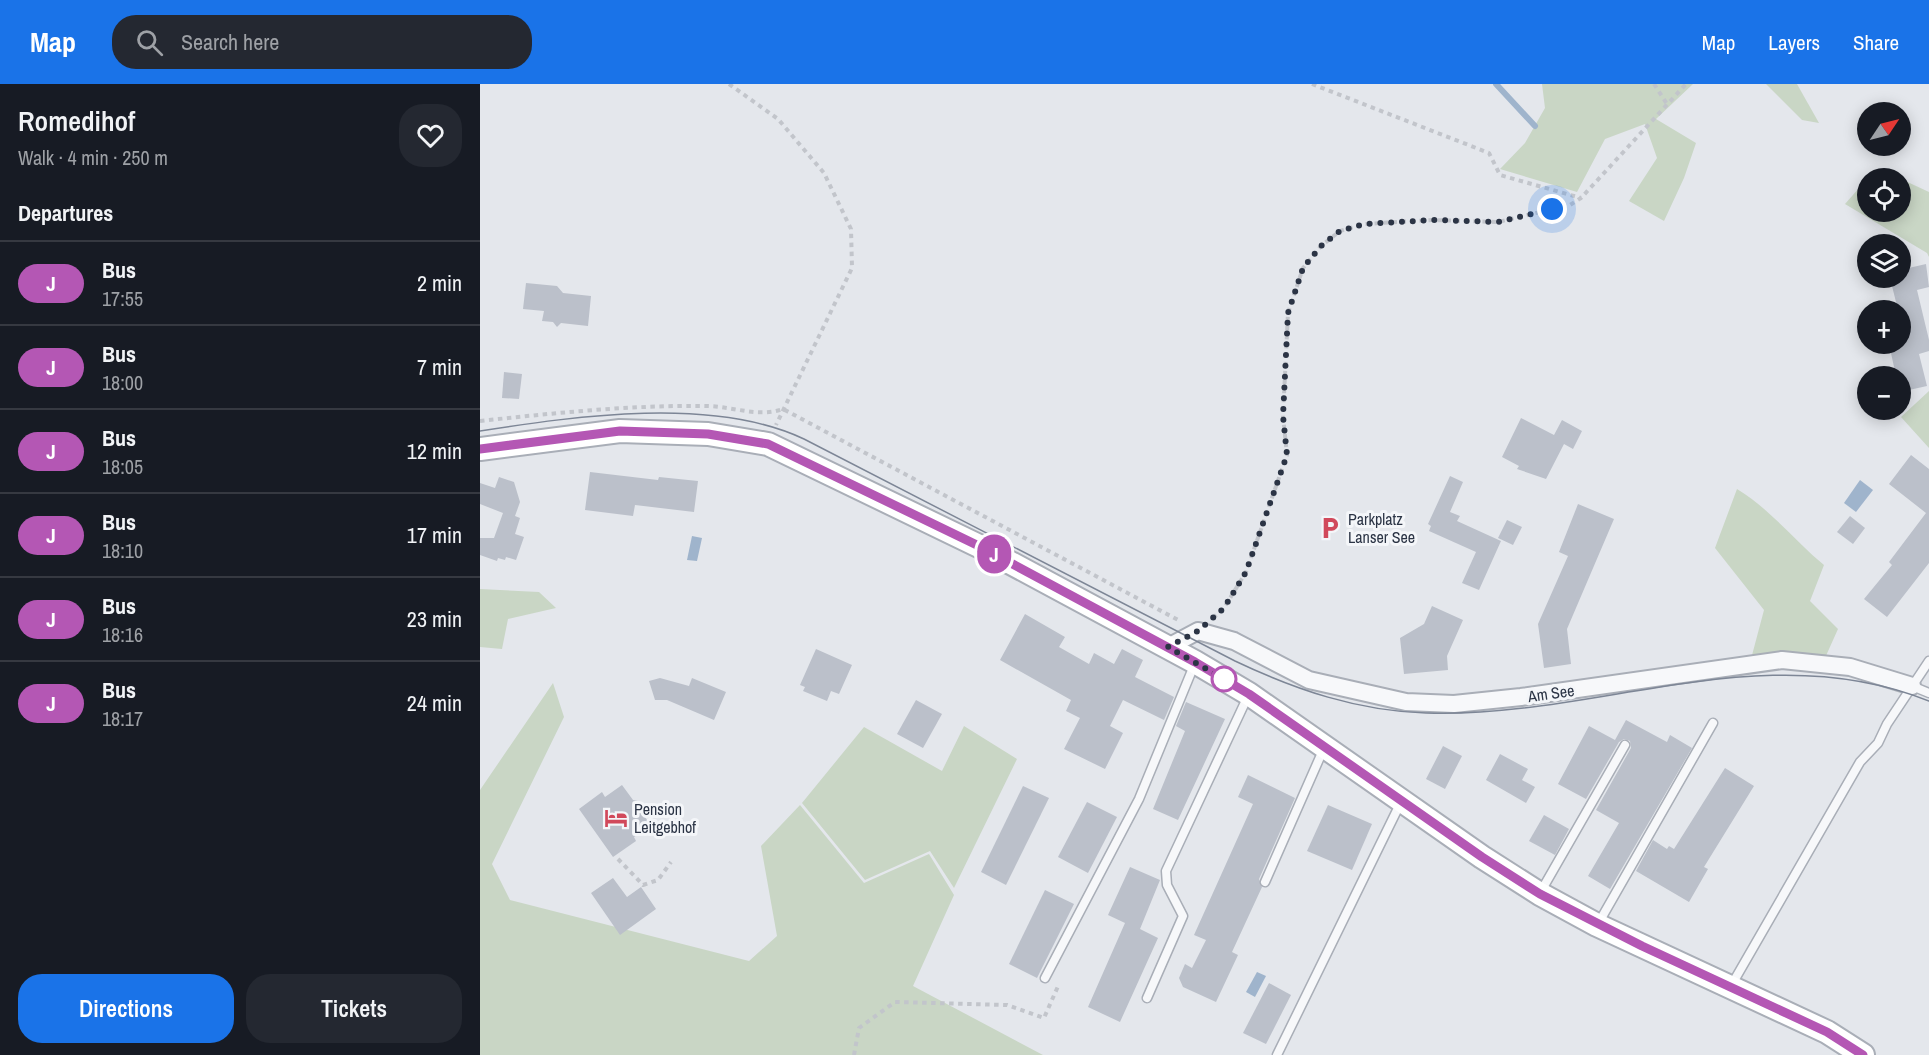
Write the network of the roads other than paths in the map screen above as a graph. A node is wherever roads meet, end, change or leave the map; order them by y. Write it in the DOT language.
graph roads {
  1 [pos="480,449"];
  2 [pos="1168,647"];
  3 [pos="1929,661"];
  4 [pos="1195,662"];
  5 [pos="1912,686"];
  6 [pos="1929,693"];
  7 [pos="1249,694"];
  8 [pos="1713,723"];
  9 [pos="1625,745"];
  10 [pos="1324,747"];
  11 [pos="1401,801"];
  12 [pos="1265,882"];
  13 [pos="1540,894"];
  14 [pos="1598,925"];
  15 [pos="1046,978"];
  16 [pos="1731,986"];
  17 [pos="1147,998"];
  18 [pos="1277,1055"];
  19 [pos="1863,1055"];
  1 -- 2 [label="main road"];
  2 -- 4 [label="main road"];
  2 -- 5 [label="street, Am See"];
  3 -- 5 [label="lane"];
  4 -- 7 [label="main road"];
  4 -- 15 [label="lane"];
  5 -- 6 [label="lane"];
  5 -- 16 [label="lane"];
  7 -- 10 [label="main road"];
  7 -- 17 [label="lane"];
  8 -- 14 [label="lane"];
  9 -- 13 [label="lane"];
  10 -- 11 [label="main road"];
  10 -- 12 [label="lane"];
  11 -- 13 [label="main road"];
  11 -- 18 [label="lane"];
  13 -- 14 [label="main road"];
  14 -- 16 [label="main road"];
  16 -- 19 [label="main road"];
}
